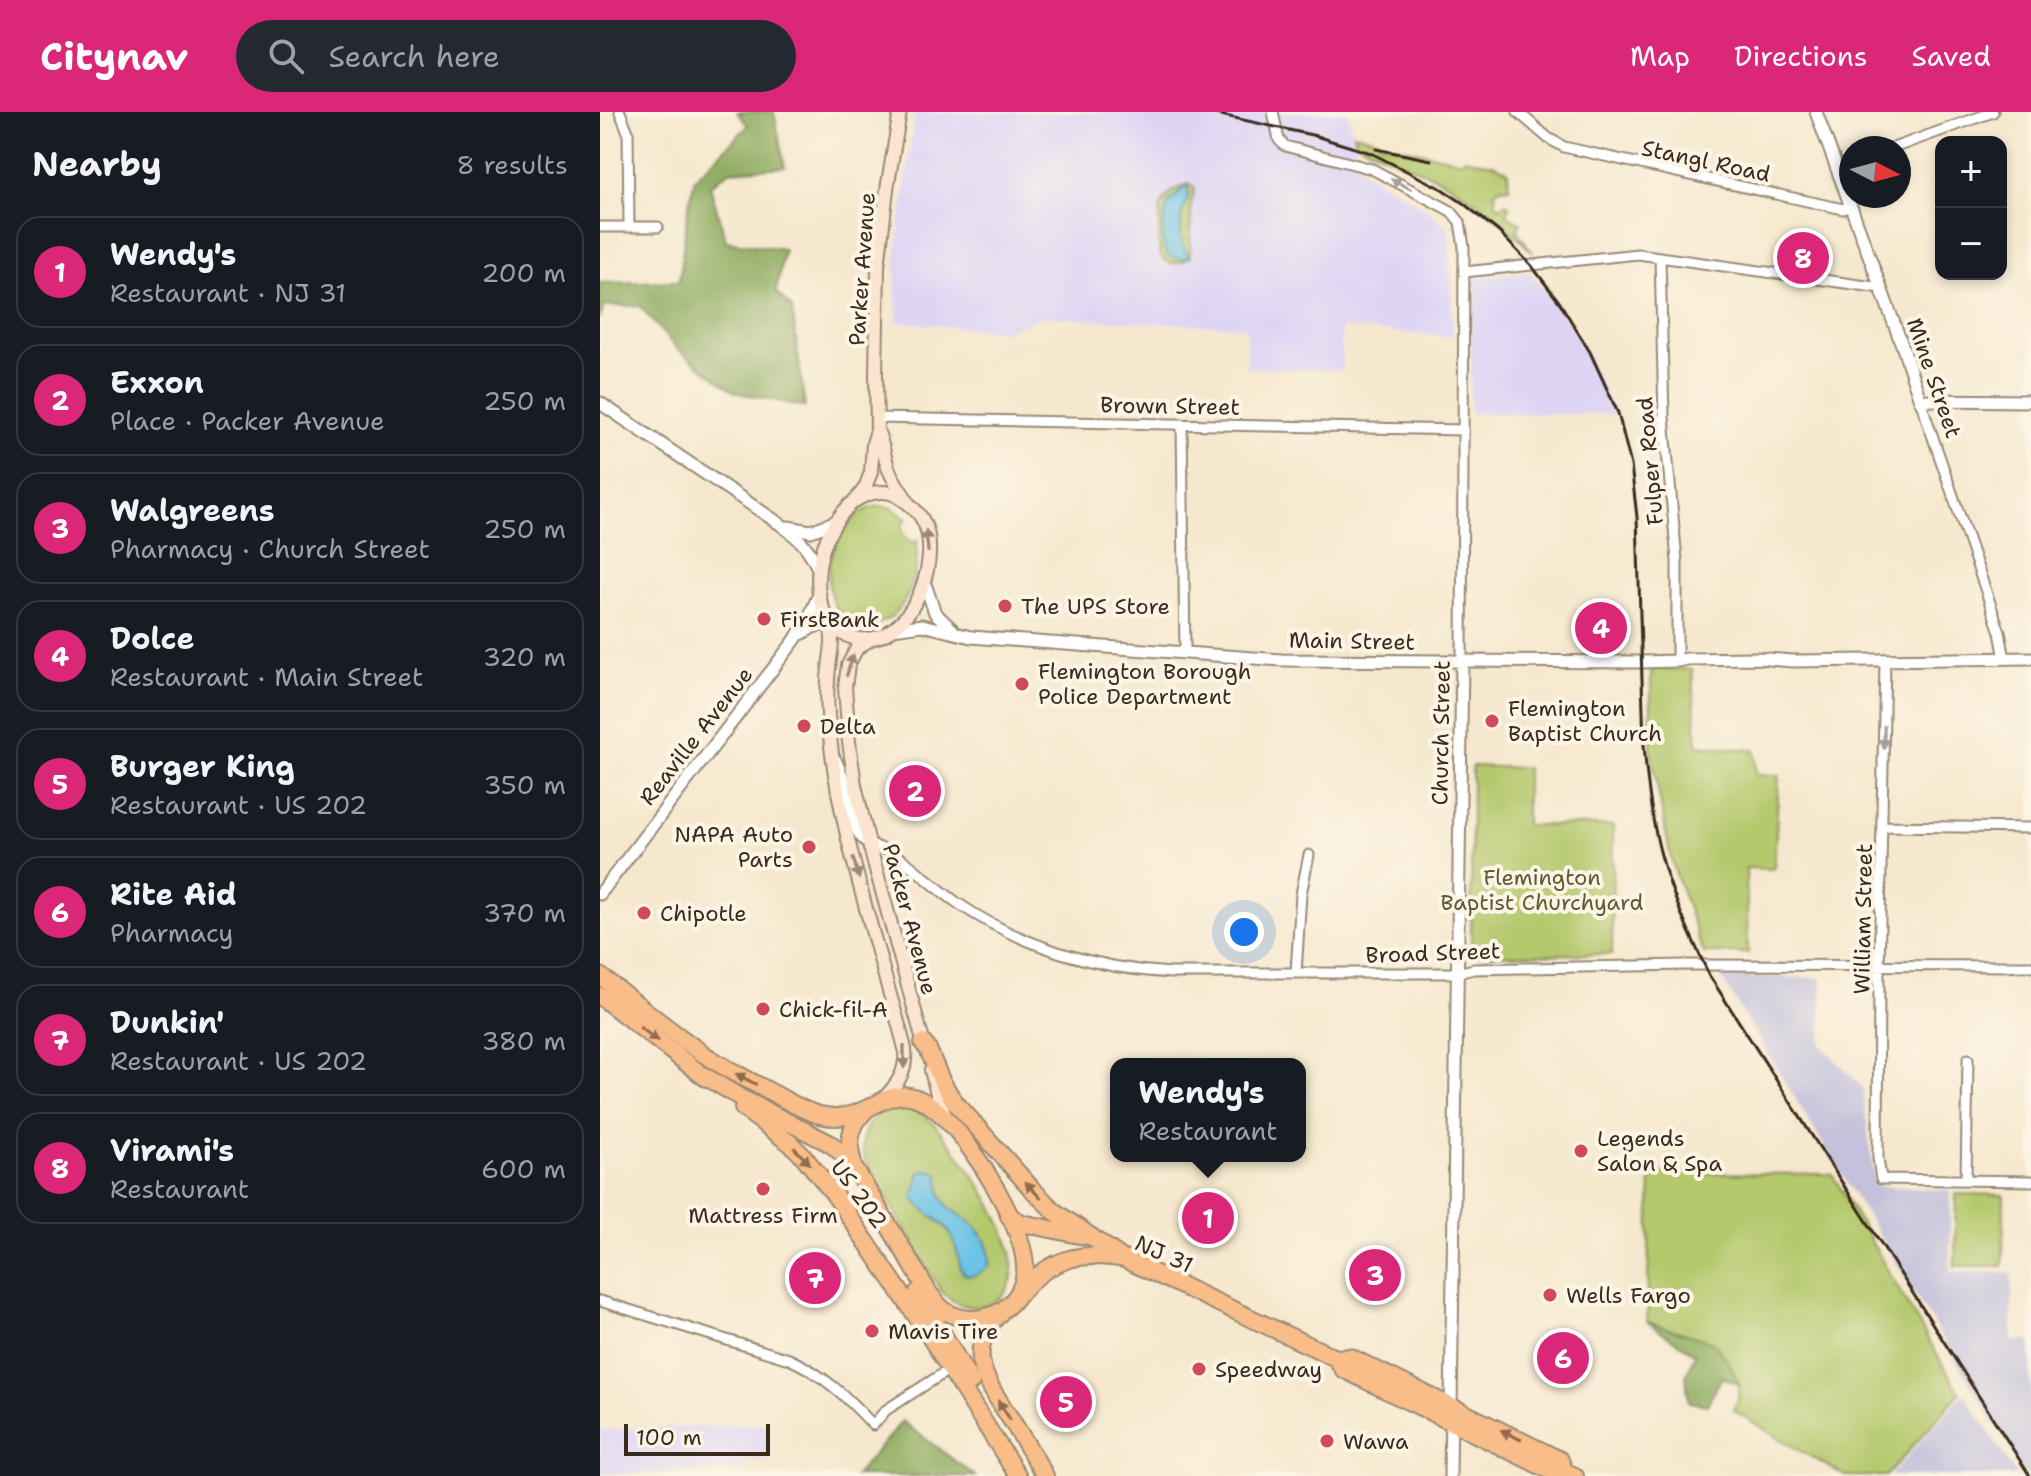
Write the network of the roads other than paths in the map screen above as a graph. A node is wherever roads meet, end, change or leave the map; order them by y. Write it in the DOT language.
graph roads {
  1 [pos="620,112"];
  2 [pos="900,112"];
  3 [pos="1273,112"];
  4 [pos="1518,112"];
  5 [pos="1816,112"];
  6 [pos="1993,112"];
  7 [pos="1911,142"];
  8 [pos="1837,168"];
  9 [pos="1839,174"];
  10 [pos="1845,208"];
  11 [pos="1851,208"];
  12 [pos="600,227"];
  13 [pos="629,227"];
  14 [pos="658,227"];
  15 [pos="1660,257"];
  16 [pos="1464,272"];
  17 [pos="1881,288"];
  18 [pos="1920,400"];
  19 [pos="2031,401"];
  20 [pos="600,403"];
  21 [pos="877,424"];
  22 [pos="1182,424"];
  23 [pos="1463,430"];
  24 [pos="853,503"];
  25 [pos="911,505"];
  26 [pos="837,521"];
  27 [pos="780,524"];
  28 [pos="819,571"];
  29 [pos="924,581"];
  30 [pos="819,594"];
  31 [pos="830,624"];
  32 [pos="892,629"];
  33 [pos="961,635"];
  34 [pos="874,638"];
  35 [pos="795,640"];
  36 [pos="1185,653"];
  37 [pos="2031,658"];
  38 [pos="1885,659"];
  39 [pos="2005,659"];
  40 [pos="1677,661"];
  41 [pos="1462,662"];
  42 [pos="832,749"];
  43 [pos="1883,826"];
  44 [pos="2031,828"];
  45 [pos="869,844"];
  46 [pos="1309,855"];
  47 [pos="600,894"];
  48 [pos="1879,965"];
  49 [pos="2031,966"];
  50 [pos="1296,973"];
  51 [pos="1457,973"];
  52 [pos="600,976"];
  53 [pos="600,996"];
  54 [pos="912,1002"];
  55 [pos="894,1008"];
  56 [pos="923,1043"];
  57 [pos="1968,1059"];
  58 [pos="698,1072"];
  59 [pos="876,1103"];
  60 [pos="950,1123"];
  61 [pos="856,1171"];
  62 [pos="1966,1180"];
  63 [pos="2031,1181"];
  64 [pos="1009,1216"];
  65 [pos="1094,1238"];
  66 [pos="899,1242"];
  67 [pos="1124,1259"];
  68 [pos="1019,1293"];
  69 [pos="600,1301"];
  70 [pos="1005,1309"];
  71 [pos="950,1369"];
  72 [pos="1450,1414"];
  73 [pos="1570,1473"];
  74 [pos="1018,1476"];
  75 [pos="1028,1476"];
  76 [pos="1045,1476"];
  77 [pos="1450,1476"];
  1 -- 13 [label="street"];
  2 -- 21 [label="main road, Parker Avenue"];
  16 -- 3 [label="street, Church Street, one-way"];
  4 -- 10 [label="street, Stangl Road"];
  5 -- 8 [label="street, Mine Street"];
  6 -- 7 [label="street"];
  8 -- 9 [label="street, Mine Street"];
  11 -- 17 [label="street, Mine Street"];
  12 -- 13 [label="street"];
  13 -- 14 [label="street"];
  15 -- 16 [label="street"];
  15 -- 17 [label="street"];
  15 -- 40 [label="street, Fulper Road"];
  16 -- 23 [label="street, Church Street"];
  17 -- 18 [label="street, Mine Street"];
  18 -- 19 [label="street"];
  18 -- 39 [label="street, Mine Street"];
  20 -- 27 [label="street"];
  21 -- 22 [label="street, Brown Street"];
  21 -- 24 [label="main road, Parker Avenue"];
  21 -- 25 [label="main road, Parker Avenue"];
  22 -- 23 [label="street, Brown Street"];
  22 -- 36 [label="street"];
  23 -- 41 [label="street, Church Street"];
  24 -- 25 [label="main road"];
  24 -- 26 [label="main road"];
  29 -- 25 [label="main road, one-way"];
  26 -- 27 [label="street"];
  26 -- 28 [label="main road"];
  27 -- 28 [label="street"];
  28 -- 30 [label="main road"];
  29 -- 32 [label="main road"];
  29 -- 33 [label="street"];
  30 -- 31 [label="main road"];
  30 -- 35 [label="street, Reaville Avenue"];
  31 -- 34 [label="main road"];
  31 -- 35 [label="street, Reaville Avenue"];
  31 -- 42 [label="main road, Packer Avenue"];
  32 -- 33 [label="street, Main Street"];
  32 -- 34 [label="main road"];
  33 -- 36 [label="street, Main Street"];
  45 -- 34 [label="main road, Packer Avenue, one-way"];
  35 -- 47 [label="street, Reaville Avenue"];
  36 -- 41 [label="street, Main Street"];
  37 -- 39 [label="street, Main Street"];
  38 -- 39 [label="street, Main Street"];
  38 -- 40 [label="street, Main Street"];
  38 -- 43 [label="street, William Street, one-way"];
  40 -- 41 [label="street, Main Street"];
  41 -- 51 [label="street, Church Street"];
  42 -- 45 [label="street"];
  42 -- 55 [label="main road, Packer Avenue, one-way"];
  43 -- 44 [label="street"];
  43 -- 48 [label="street, William Street"];
  45 -- 50 [label="street, Broad Street"];
  45 -- 54 [label="main road, Packer Avenue"];
  46 -- 50 [label="street"];
  48 -- 49 [label="street, Broad Street"];
  48 -- 51 [label="street, Broad Street"];
  48 -- 62 [label="street, William Street"];
  50 -- 51 [label="street, Broad Street"];
  51 -- 72 [label="street, Church Street"];
  59 -- 52 [label="highway, one-way"];
  53 -- 58 [label="highway, US 202 / US 202, one-way"];
  54 -- 55 [label="street"];
  54 -- 56 [label="main road, Packer Avenue"];
  55 -- 59 [label="main road, Packer Avenue, one-way"];
  56 -- 60 [label="main road, Packer Avenue"];
  65 -- 56 [label="highway, one-way"];
  57 -- 62 [label="street"];
  58 -- 61 [label="highway"];
  58 -- 71 [label="highway, US 202 / US 202, one-way"];
  59 -- 60 [label="highway"];
  59 -- 61 [label="highway"];
  60 -- 64 [label="highway"];
  61 -- 66 [label="highway"];
  62 -- 63 [label="street"];
  64 -- 65 [label="highway, NJ 31"];
  64 -- 68 [label="highway"];
  65 -- 67 [label="highway, NJ 31"];
  66 -- 70 [label="highway"];
  66 -- 75 [label="highway"];
  67 -- 68 [label="highway, NJ 31 / NJ 31"];
  67 -- 72 [label="highway, NJ 31 / NJ 31"];
  68 -- 70 [label="highway, NJ 31"];
  69 -- 71 [label="street"];
  76 -- 70 [label="highway, one-way"];
  71 -- 74 [label="highway, US 202 / US 202"];
  72 -- 73 [label="highway, NJ 31 / NJ 31"];
  72 -- 77 [label="street, Church Street"];
}
